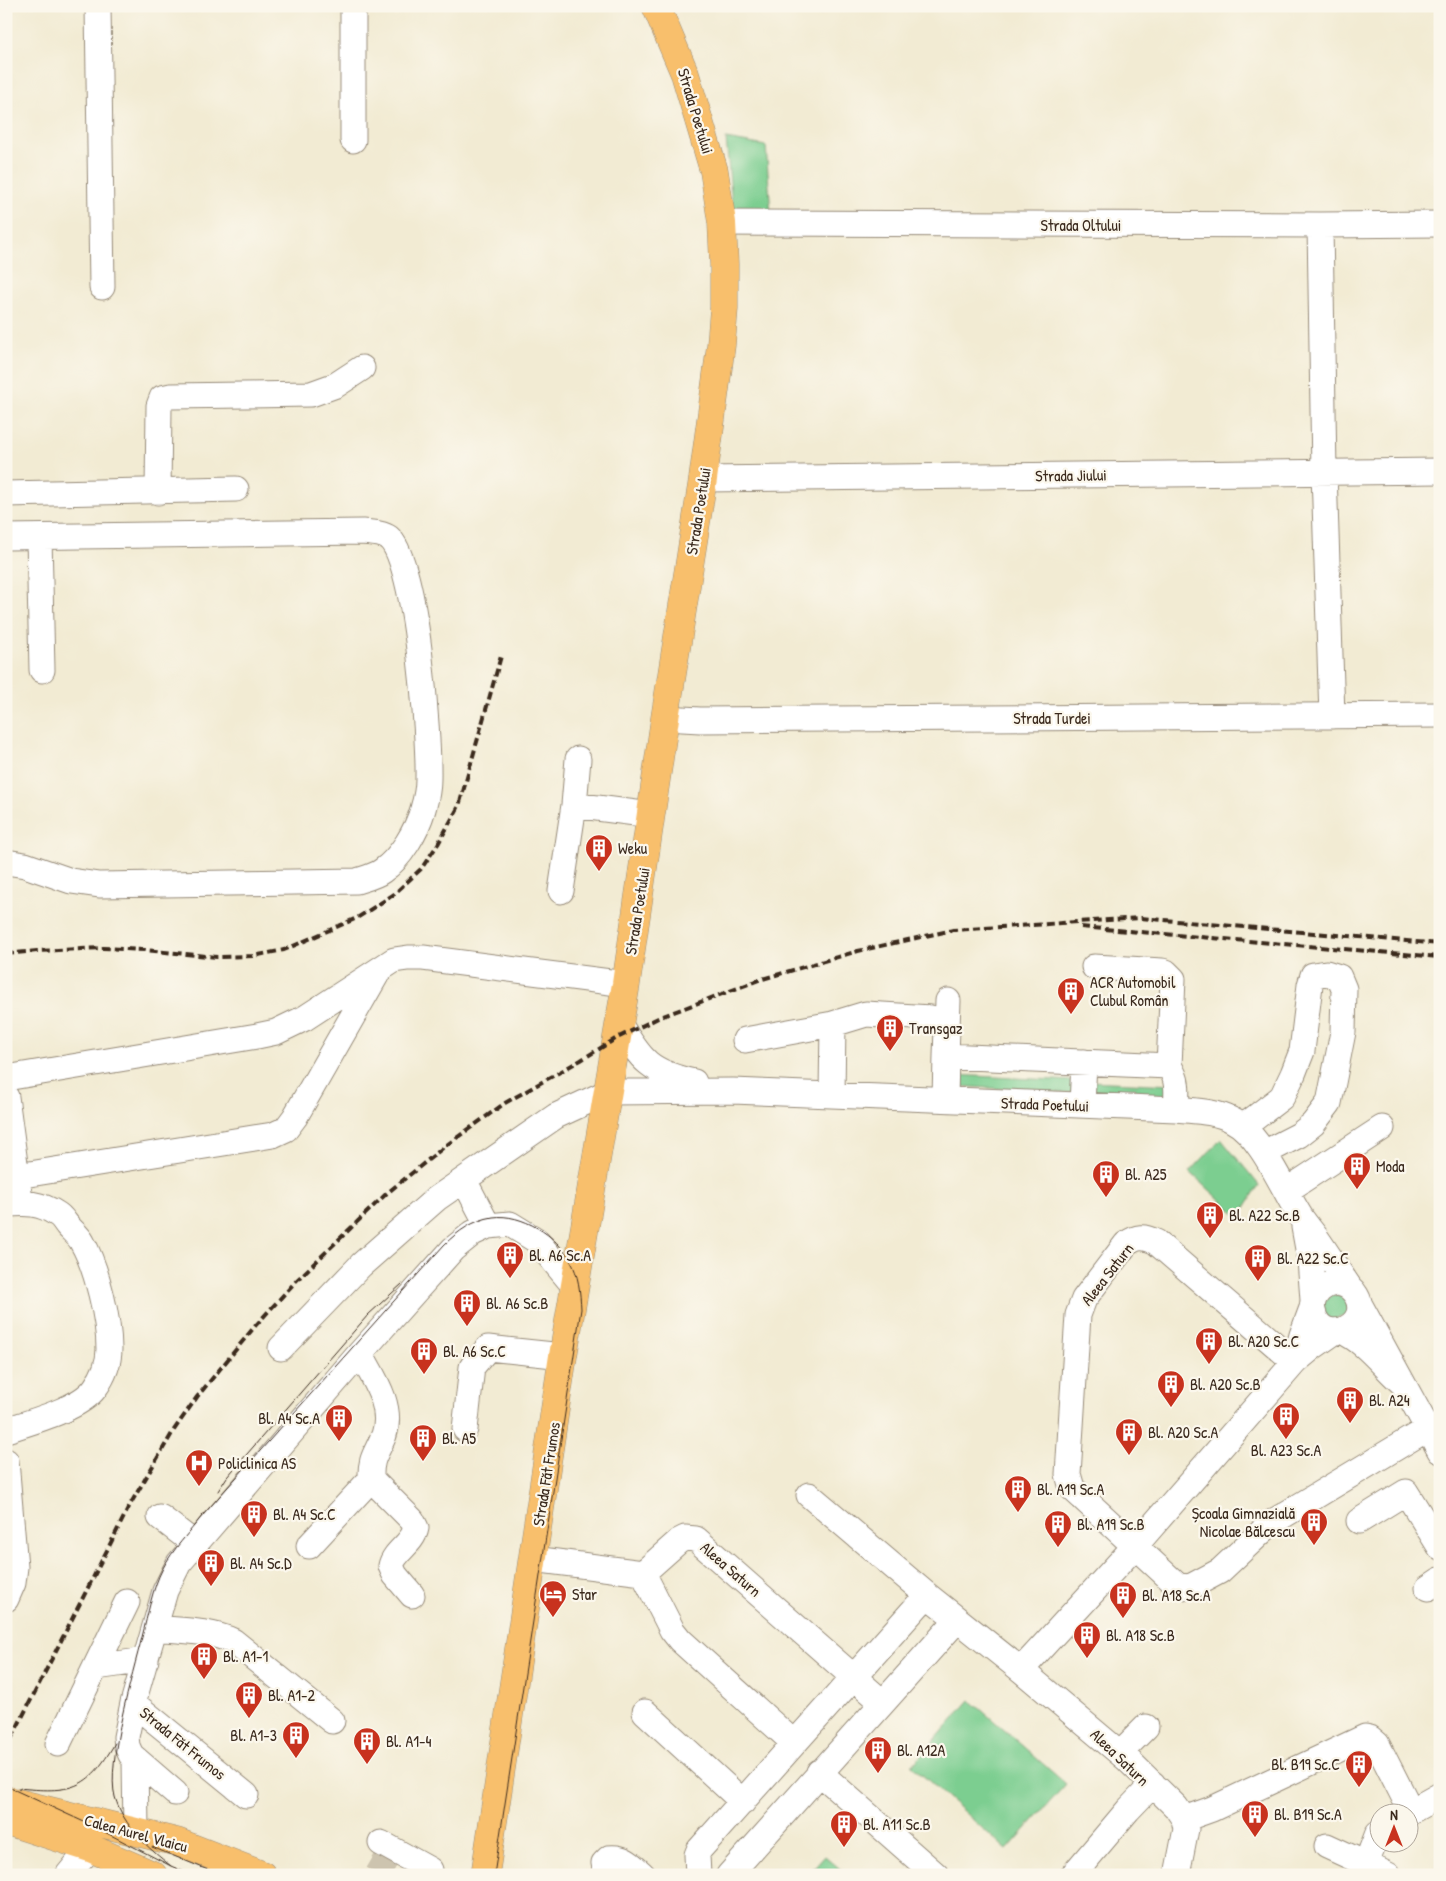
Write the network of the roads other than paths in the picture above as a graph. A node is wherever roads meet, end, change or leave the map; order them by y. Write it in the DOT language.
graph roads {
  1 [pos="98,6"];
  2 [pos="353,6"];
  3 [pos="656,6"];
  4 [pos="353,140"];
  5 [pos="722,223"];
  6 [pos="1440,224"];
  7 [pos="1320,225"];
  8 [pos="102,287"];
  9 [pos="362,368"];
  10 [pos="1440,471"];
  11 [pos="1324,472"];
  12 [pos="703,479"];
  13 [pos="236,489"];
  14 [pos="158,492"];
  15 [pos="6,494"];
  16 [pos="6,537"];
  17 [pos="39,537"];
  18 [pos="42,670"];
  19 [pos="1440,715"];
  20 [pos="1332,716"];
  21 [pos="665,718"];
  22 [pos="578,758"];
  23 [pos="574,805"];
  24 [pos="651,815"];
  25 [pos="6,862"];
  26 [pos="560,891"];
  27 [pos="1094,967"];
  28 [pos="380,968"];
  29 [pos="626,984"];
  30 [pos="619,1023"];
  31 [pos="833,1024"];
  32 [pos="745,1040"];
  33 [pos="946,1056"];
  34 [pos="1084,1062"];
  35 [pos="1169,1066"];
  36 [pos="6,1078"];
  37 [pos="733,1091"];
  38 [pos="608,1092"];
  39 [pos="832,1094"];
  40 [pos="6,1097"];
  41 [pos="945,1100"];
  42 [pos="1082,1105"];
  43 [pos="1176,1109"];
  44 [pos="1243,1128"];
  45 [pos="1382,1128"];
  46 [pos="1264,1153"];
  47 [pos="17,1176"];
  48 [pos="464,1180"];
  49 [pos="1286,1190"];
  50 [pos="14,1204"];
  51 [pos="1303,1220"];
  52 [pos="488,1226"];
  53 [pos="575,1288"];
  54 [pos="1355,1296"];
  55 [pos="1313,1304"];
  56 [pos="1338,1331"];
  57 [pos="281,1348"];
  58 [pos="360,1352"];
  59 [pos="564,1356"];
  60 [pos="1295,1362"];
  61 [pos="1400,1381"];
  62 [pos="465,1429"];
  63 [pos="1427,1429"];
  64 [pos="6,1430"];
  65 [pos="1440,1452"];
  66 [pos="6,1461"];
  67 [pos="371,1479"];
  68 [pos="809,1495"];
  69 [pos="9,1517"];
  70 [pos="160,1517"];
  71 [pos="1359,1521"];
  72 [pos="195,1544"];
  73 [pos="309,1546"];
  74 [pos="1135,1546"];
  75 [pos="1440,1547"];
  76 [pos="533,1559"];
  77 [pos="643,1573"];
  78 [pos="412,1595"];
  79 [pos="927,1595"];
  80 [pos="6,1598"];
  81 [pos="127,1602"];
  82 [pos="957,1620"];
  83 [pos="155,1628"];
  84 [pos="146,1660"];
  85 [pos="96,1667"];
  86 [pos="1021,1670"];
  87 [pos="853,1676"];
  88 [pos="882,1702"];
  89 [pos="133,1703"];
  90 [pos="644,1712"];
  91 [pos="332,1721"];
  92 [pos="1146,1727"];
  93 [pos="794,1743"];
  94 [pos="58,1744"];
  95 [pos="1120,1753"];
  96 [pos="135,1759"];
  97 [pos="819,1772"];
  98 [pos="1153,1784"];
  99 [pos="175,1793"];
  100 [pos="246,1795"];
  101 [pos="1440,1795"];
  102 [pos="6,1800"];
  103 [pos="743,1802"];
  104 [pos="1405,1804"];
  105 [pos="1418,1807"];
  106 [pos="1184,1819"];
  107 [pos="6,1821"];
  108 [pos="136,1831"];
  109 [pos="380,1843"];
  110 [pos="1327,1846"];
  111 [pos="90,1848"];
  112 [pos="1377,1854"];
  113 [pos="488,1869"];
  114 [pos="1377,1870"];
  115 [pos="1179,1874"];
  116 [pos="68,1875"];
  117 [pos="153,1875"];
  118 [pos="262,1875"];
  119 [pos="428,1875"];
  120 [pos="609,1875"];
  121 [pos="643,1875"];
  122 [pos="698,1875"];
  123 [pos="729,1875"];
  124 [pos="936,1875"];
  125 [pos="1073,1875"];
  1 -- 8 [label="street"];
  2 -- 4 [label="street"];
  3 -- 5 [label="main road, Strada Poetului"];
  5 -- 7 [label="street, Strada Oltului"];
  5 -- 12 [label="main road, Strada Poetului"];
  6 -- 7 [label="street, Strada Oltului"];
  7 -- 11 [label="street"];
  9 -- 14 [label="street"];
  10 -- 11 [label="street, Strada Jiului"];
  11 -- 12 [label="street, Strada Jiului"];
  11 -- 20 [label="street"];
  12 -- 21 [label="main road, Strada Poetului"];
  13 -- 14 [label="street"];
  14 -- 15 [label="street"];
  16 -- 17 [label="street"];
  17 -- 18 [label="street"];
  17 -- 25 [label="street"];
  19 -- 20 [label="street, Strada Turdei"];
  20 -- 21 [label="street, Strada Turdei"];
  21 -- 24 [label="main road, Strada Poetului"];
  22 -- 23 [label="street"];
  23 -- 24 [label="street"];
  23 -- 26 [label="street"];
  24 -- 29 [label="main road, Strada Poetului"];
  27 -- 35 [label="street"];
  28 -- 29 [label="street"];
  28 -- 36 [label="street"];
  28 -- 47 [label="street"];
  29 -- 30 [label="main road, Strada Poetului"];
  30 -- 37 [label="street, Strada Poetului"];
  30 -- 38 [label="main road, Strada Poetului"];
  31 -- 32 [label="street"];
  31 -- 33 [label="street"];
  31 -- 39 [label="street"];
  33 -- 34 [label="street"];
  33 -- 41 [label="street"];
  34 -- 35 [label="street"];
  34 -- 42 [label="street"];
  35 -- 43 [label="street"];
  37 -- 38 [label="street, Strada Poetului"];
  37 -- 39 [label="street, Strada Poetului"];
  38 -- 48 [label="street"];
  38 -- 53 [label="main road, Strada Făt Frumos"];
  39 -- 41 [label="street, Strada Poetului"];
  40 -- 47 [label="street"];
  41 -- 42 [label="street, Strada Poetului"];
  42 -- 43 [label="street, Strada Poetului"];
  43 -- 44 [label="street, Strada Poetului"];
  44 -- 46 [label="street, Strada Poetului"];
  44 -- 46 [label="street"];
  45 -- 49 [label="street"];
  46 -- 49 [label="street, Strada Poetului"];
  47 -- 50 [label="street"];
  48 -- 52 [label="street"];
  48 -- 57 [label="street"];
  49 -- 51 [label="street, Strada Poetului"];
  50 -- 64 [label="street"];
  51 -- 54 [label="street, Strada Poetului"];
  51 -- 55 [label="street, Strada Poetului"];
  52 -- 53 [label="street"];
  52 -- 58 [label="street, Strada Făt Frumos"];
  53 -- 59 [label="main road, Strada Făt Frumos"];
  54 -- 55 [label="street"];
  54 -- 56 [label="street"];
  54 -- 61 [label="street, Strada Poetului"];
  55 -- 56 [label="street, Strada Poetului"];
  55 -- 60 [label="street"];
  56 -- 60 [label="street"];
  56 -- 61 [label="street, Strada Poetului"];
  58 -- 67 [label="street"];
  58 -- 72 [label="street, Strada Făt Frumos"];
  59 -- 62 [label="street"];
  59 -- 76 [label="main road, Strada Făt Frumos"];
  60 -- 74 [label="street"];
  60 -- 74 [label="street, Aleea Saturn"];
  61 -- 63 [label="street, Strada Poetului"];
  63 -- 65 [label="street, Strada Poetului"];
  63 -- 74 [label="street, Aleea Saturn"];
  66 -- 69 [label="street"];
  67 -- 73 [label="street"];
  67 -- 78 [label="street"];
  68 -- 79 [label="street, Aleea Saturn"];
  69 -- 80 [label="street"];
  70 -- 72 [label="street"];
  71 -- 75 [label="street"];
  72 -- 83 [label="street, Strada Făt Frumos"];
  74 -- 86 [label="street"];
  76 -- 77 [label="street"];
  76 -- 113 [label="main road, Strada Făt Frumos"];
  77 -- 87 [label="street, Aleea Saturn"];
  77 -- 93 [label="street"];
  79 -- 82 [label="street, Aleea Saturn"];
  79 -- 87 [label="street"];
  81 -- 85 [label="street"];
  82 -- 86 [label="street, Aleea Saturn"];
  82 -- 88 [label="street"];
  83 -- 84 [label="street, Strada Făt Frumos"];
  83 -- 91 [label="street"];
  84 -- 85 [label="street"];
  84 -- 89 [label="street, Strada Făt Frumos"];
  85 -- 94 [label="street"];
  86 -- 95 [label="street, Aleea Saturn"];
  87 -- 88 [label="street, Aleea Saturn"];
  87 -- 93 [label="street"];
  88 -- 97 [label="street"];
  89 -- 96 [label="street"];
  89 -- 100 [label="street, Strada Făt Frumos"];
  90 -- 103 [label="street"];
  92 -- 95 [label="street"];
  93 -- 103 [label="street"];
  95 -- 98 [label="street, Aleea Saturn"];
  96 -- 99 [label="street"];
  96 -- 108 [label="street"];
  97 -- 123 [label="street"];
  97 -- 124 [label="street"];
  98 -- 106 [label="street"];
  98 -- 125 [label="street, Aleea Saturn"];
  101 -- 105 [label="street"];
  102 -- 108 [label="main road, Calea Aurel Vlaicu"];
  103 -- 122 [label="street"];
  104 -- 106 [label="street"];
  106 -- 115 [label="street"];
  107 -- 111 [label="main road, Calea Aurel Vlaicu"];
  108 -- 118 [label="main road, Calea Aurel Vlaicu"];
  109 -- 119 [label="street"];
  110 -- 114 [label="street"];
  111 -- 116 [label="street"];
  111 -- 117 [label="main road, Calea Aurel Vlaicu"];
  112 -- 114 [label="street"];
  120 -- 121 [label="street"];
}
